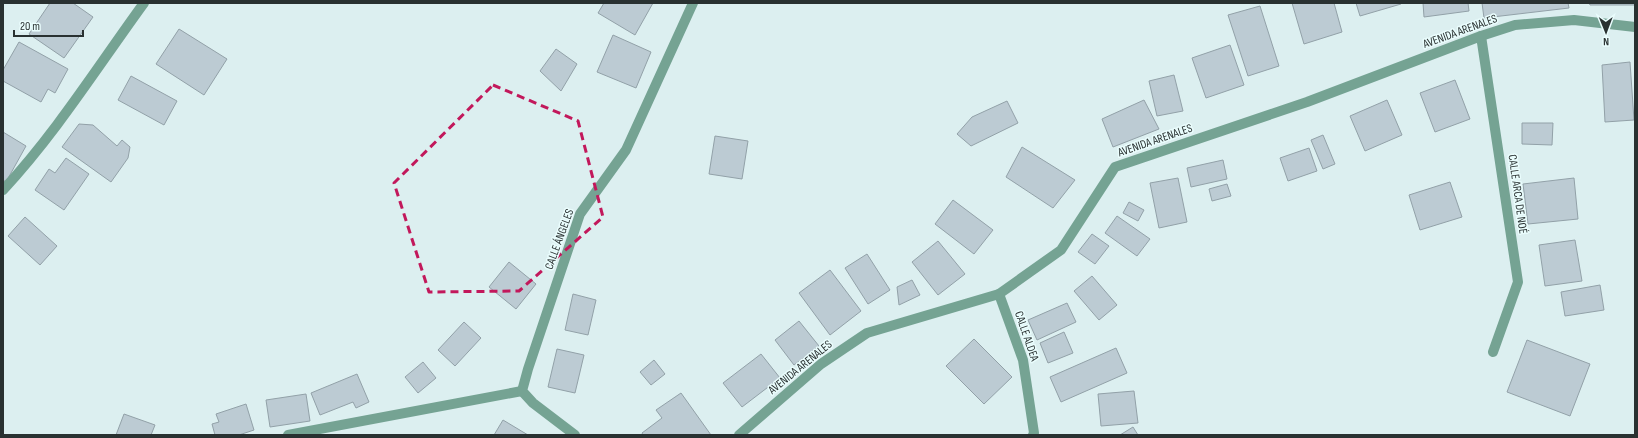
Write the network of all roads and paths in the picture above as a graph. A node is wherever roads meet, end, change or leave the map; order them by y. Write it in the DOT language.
graph roads {
  1 [pos="144,3"];
  2 [pos="693,3"];
  3 [pos="1635,27"];
  4 [pos="1481,36"];
  5 [pos="3,190"];
  6 [pos="999,294"];
  7 [pos="1493,352"];
  8 [pos="522,391"];
  9 [pos="288,435"];
  10 [pos="575,435"];
  11 [pos="739,435"];
  12 [pos="1033,435"];
  1 -- 5 [label="street"];
  2 -- 8 [label="street, CALLE ÁNGELES"];
  3 -- 4 [label="street, AVENIDA ARENALES"];
  4 -- 6 [label="street, AVENIDA ARENALES"];
  4 -- 7 [label="street, CALLE ARCA DE NOÉ"];
  6 -- 11 [label="street, AVENIDA ARENALES"];
  6 -- 12 [label="street, CALLE ALDEA"];
  8 -- 9 [label="street"];
  8 -- 10 [label="street"];
}
